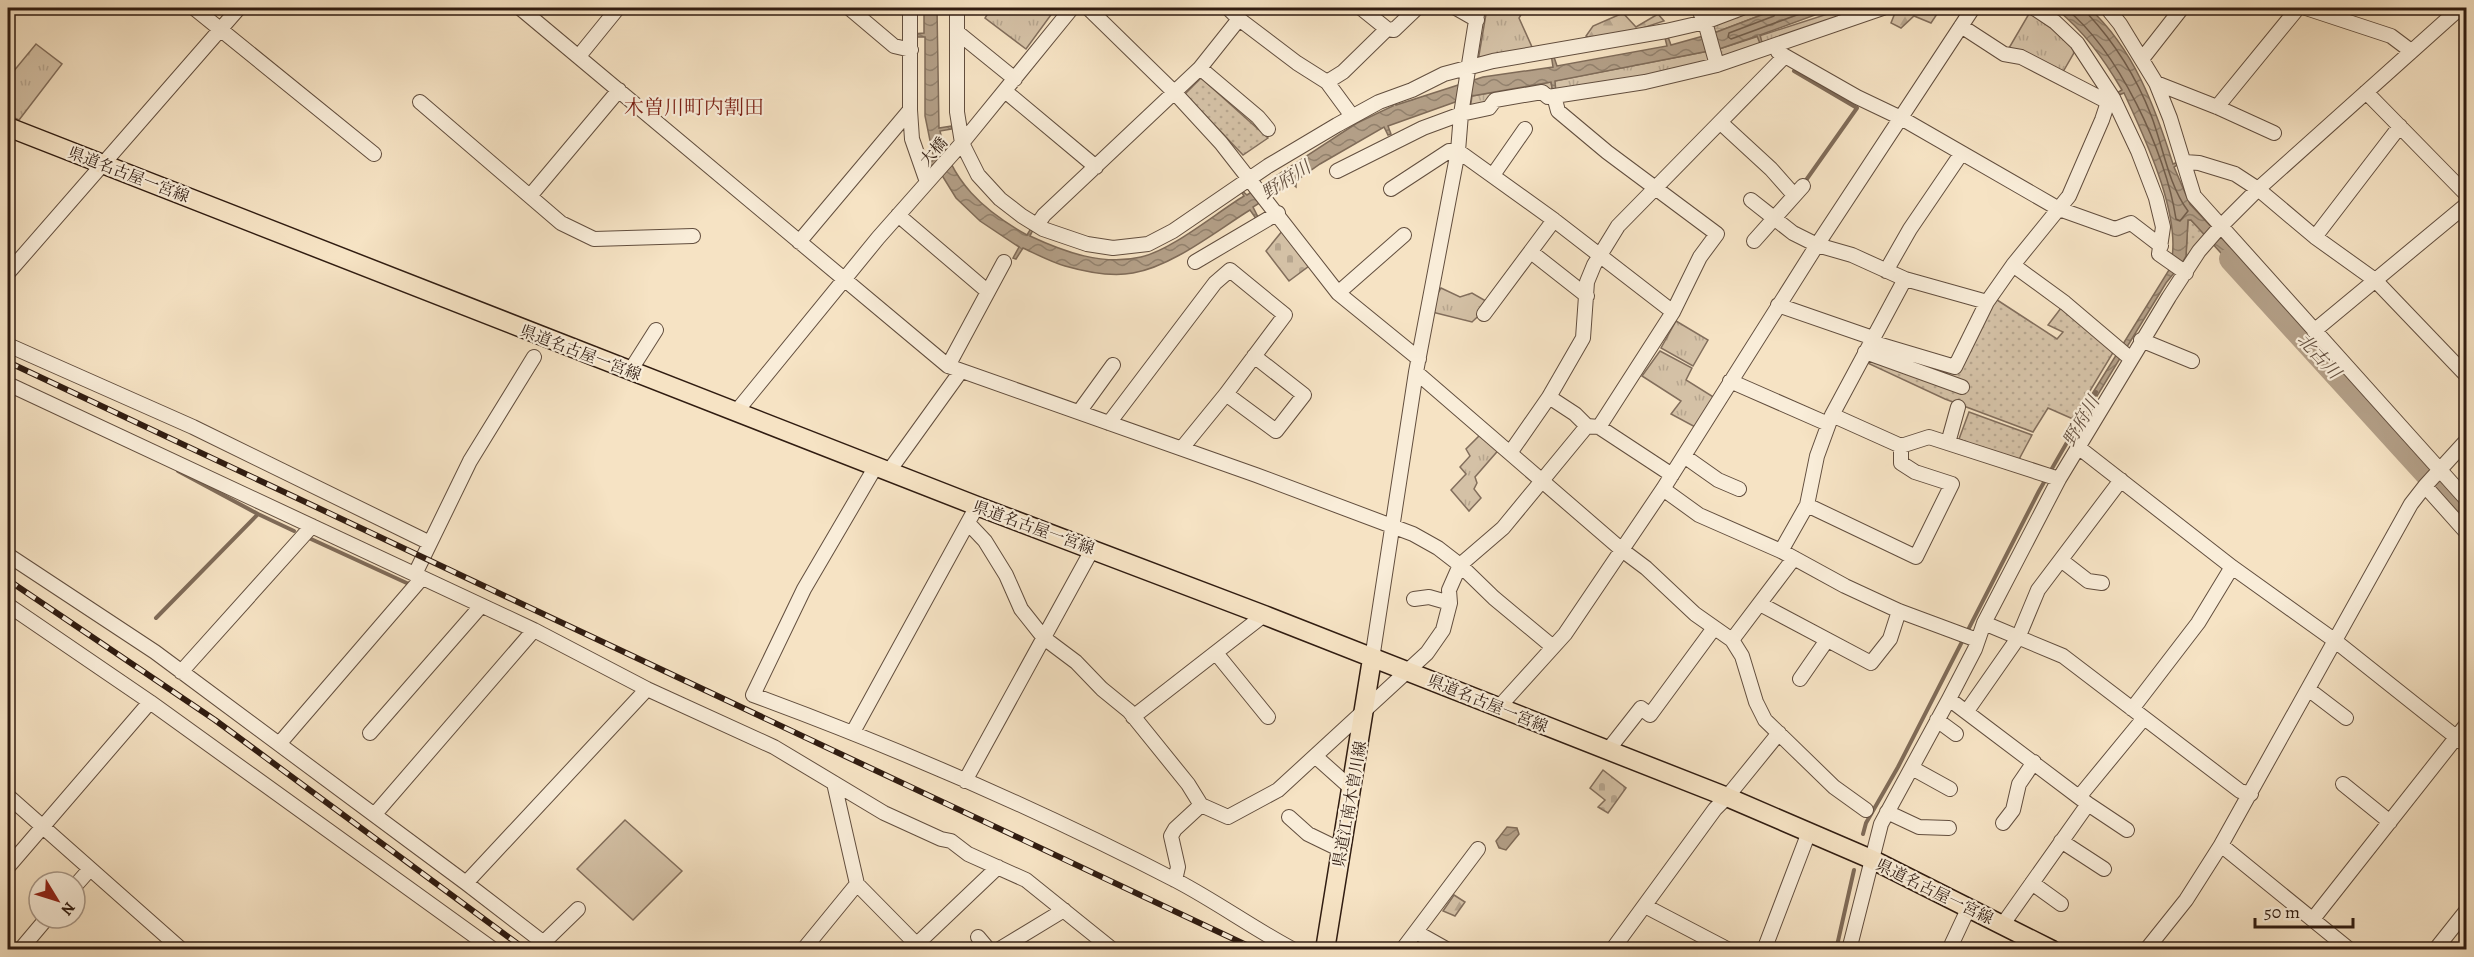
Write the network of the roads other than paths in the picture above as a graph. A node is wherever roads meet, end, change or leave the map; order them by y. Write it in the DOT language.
graph roads {
  1 [pos="195,8"];
  2 [pos="239,8"];
  3 [pos="520,8"];
  4 [pos="618,8"];
  5 [pos="849,8"];
  6 [pos="910,8"];
  7 [pos="957,8"];
  8 [pos="1072,8"];
  9 [pos="1088,8"];
  10 [pos="1228,8"];
  11 [pos="1361,8"];
  12 [pos="1417,8"];
  13 [pos="1456,8"];
  14 [pos="1698,8"];
  15 [pos="1742,8"];
  16 [pos="1883,8"];
  17 [pos="1973,8"];
  18 [pos="2034,8"];
  19 [pos="2107,8"];
  20 [pos="2182,8"];
  21 [pos="2298,8"];
  22 [pos="2306,8"];
  23 [pos="2460,8"];
  24 [pos="1478,14"];
  25 [pos="1239,19"];
  26 [pos="1706,23"];
  27 [pos="1961,26"];
  28 [pos="221,29"];
  29 [pos="1387,29"];
  30 [pos="957,32"];
  31 [pos="1771,48"];
  32 [pos="911,50"];
  33 [pos="2411,51"];
  34 [pos="579,56"];
  35 [pos="1785,56"];
  36 [pos="2142,59"];
  37 [pos="1717,64"];
  38 [pos="1469,67"];
  39 [pos="1200,68"];
  40 [pos="1015,79"];
  41 [pos="1327,82"];
  42 [pos="2156,83"];
  43 [pos="619,90"];
  44 [pos="1005,91"];
  45 [pos="2366,92"];
  46 [pos="1175,93"];
  47 [pos="1554,96"];
  48 [pos="2110,100"];
  49 [pos="420,102"];
  50 [pos="2217,107"];
  51 [pos="910,110"];
  52 [pos="1461,114"];
  53 [pos="1352,116"];
  54 [pos="1901,118"];
  55 [pos="1721,123"];
  56 [pos="2400,126"];
  57 [pos="8,127"];
  58 [pos="1268,129"];
  59 [pos="1525,129"];
  60 [pos="2274,133"];
  61 [pos="962,143"];
  62 [pos="1458,151"];
  63 [pos="1961,153"];
  64 [pos="374,154"];
  65 [pos="2185,162"];
  66 [pos="102,164"];
  67 [pos="1096,167"];
  68 [pos="1337,171"];
  69 [pos="1493,175"];
  70 [pos="1251,178"];
  71 [pos="927,182"];
  72 [pos="1657,188"];
  73 [pos="1391,189"];
  74 [pos="2258,189"];
  75 [pos="2466,194"];
  76 [pos="530,196"];
  77 [pos="1751,200"];
  78 [pos="2466,205"];
  79 [pos="2059,209"];
  80 [pos="1278,213"];
  81 [pos="898,215"];
  82 [pos="1773,219"];
  83 [pos="1554,220"];
  84 [pos="1037,225"];
  85 [pos="2216,232"];
  86 [pos="1404,235"];
  87 [pos="693,236"];
  88 [pos="2315,237"];
  89 [pos="1754,241"];
  90 [pos="799,242"];
  91 [pos="1817,245"];
  92 [pos="1530,252"];
  93 [pos="2163,252"];
  94 [pos="1600,256"];
  95 [pos="1004,262"];
  96 [pos="1195,262"];
  97 [pos="2013,266"];
  98 [pos="2183,270"];
  99 [pos="1886,271"];
  100 [pos="8,273"];
  101 [pos="1905,279"];
  102 [pos="2375,280"];
  103 [pos="845,282"];
  104 [pos="987,291"];
  105 [pos="1338,292"];
  106 [pos="1587,297"];
  107 [pos="1987,302"];
  108 [pos="1778,305"];
  109 [pos="1672,312"];
  110 [pos="1484,314"];
  111 [pos="656,330"];
  112 [pos="2314,331"];
  113 [pos="2141,340"];
  114 [pos="1870,344"];
  115 [pos="8,345"];
  116 [pos="2125,354"];
  117 [pos="1254,356"];
  118 [pos="534,357"];
  119 [pos="2192,361"];
  120 [pos="1113,365"];
  121 [pos="1418,365"];
  122 [pos="954,368"];
  123 [pos="630,371"];
  124 [pos="2466,375"];
  125 [pos="1731,381"];
  126 [pos="8,384"];
  127 [pos="1962,387"];
  128 [pos="1226,394"];
  129 [pos="1550,397"];
  130 [pos="1958,407"];
  131 [pos="736,412"];
  132 [pos="1079,412"];
  133 [pos="1830,420"];
  134 [pos="1109,423"];
  135 [pos="1593,426"];
  136 [pos="2466,441"];
  137 [pos="1948,443"];
  138 [pos="1901,446"];
  139 [pos="2078,447"];
  140 [pos="1182,448"];
  141 [pos="1510,453"];
  142 [pos="1684,456"];
  143 [pos="882,468"];
  144 [pos="2438,471"];
  145 [pos="1672,475"];
  146 [pos="2051,476"];
  147 [pos="2121,480"];
  148 [pos="1542,482"];
  149 [pos="2426,484"];
  150 [pos="1663,489"];
  151 [pos="1739,489"];
  152 [pos="2466,499"];
  153 [pos="1807,505"];
  154 [pos="977,506"];
  155 [pos="968,523"];
  156 [pos="312,526"];
  157 [pos="1394,526"];
  158 [pos="2466,532"];
  159 [pos="430,543"];
  160 [pos="1093,548"];
  161 [pos="1622,550"];
  162 [pos="1781,551"];
  163 [pos="8,555"];
  164 [pos="1794,558"];
  165 [pos="2061,560"];
  166 [pos="1460,565"];
  167 [pos="2232,567"];
  168 [pos="419,576"];
  169 [pos="2103,583"];
  170 [pos="1414,599"];
  171 [pos="1450,603"];
  172 [pos="1760,604"];
  173 [pos="8,605"];
  174 [pos="481,606"];
  175 [pos="1899,611"];
  176 [pos="1264,615"];
  177 [pos="1984,623"];
  178 [pos="1714,628"];
  179 [pos="534,630"];
  180 [pos="1044,638"];
  181 [pos="1970,638"];
  182 [pos="2018,638"];
  183 [pos="1732,640"];
  184 [pos="1827,640"];
  185 [pos="2334,640"];
  186 [pos="1553,647"];
  187 [pos="1216,653"];
  188 [pos="1372,659"];
  189 [pos="1406,670"];
  190 [pos="181,672"];
  191 [pos="1800,679"];
  192 [pos="647,689"];
  193 [pos="2308,689"];
  194 [pos="1949,699"];
  195 [pos="150,702"];
  196 [pos="1499,707"];
  197 [pos="1365,709"];
  198 [pos="2132,709"];
  199 [pos="1967,711"];
  200 [pos="1133,717"];
  201 [pos="1268,717"];
  202 [pos="2144,718"];
  203 [pos="2346,718"];
  204 [pos="1937,720"];
  205 [pos="2466,725"];
  206 [pos="853,732"];
  207 [pos="370,733"];
  208 [pos="1779,733"];
  209 [pos="1956,734"];
  210 [pos="2462,741"];
  211 [pos="279,744"];
  212 [pos="1608,750"];
  213 [pos="1315,756"];
  214 [pos="2034,762"];
  215 [pos="1912,768"];
  216 [pos="965,781"];
  217 [pos="834,783"];
  218 [pos="2343,784"];
  219 [pos="1352,789"];
  220 [pos="1950,789"];
  221 [pos="2251,794"];
  222 [pos="8,796"];
  223 [pos="1727,797"];
  224 [pos="2084,800"];
  225 [pos="1201,805"];
  226 [pos="1866,810"];
  227 [pos="1887,812"];
  228 [pos="375,814"];
  229 [pos="1289,817"];
  230 [pos="2390,822"];
  231 [pos="2003,823"];
  232 [pos="43,827"];
  233 [pos="1949,828"];
  234 [pos="2127,830"];
  235 [pos="1809,832"];
  236 [pos="2061,841"];
  237 [pos="2221,845"];
  238 [pos="1478,849"];
  239 [pos="1341,850"];
  240 [pos="1871,859"];
  241 [pos="8,867"];
  242 [pos="998,867"];
  243 [pos="90,869"];
  244 [pos="2104,869"];
  245 [pos="87,872"];
  246 [pos="1175,880"];
  247 [pos="466,883"];
  248 [pos="2032,883"];
  249 [pos="857,884"];
  250 [pos="2061,904"];
  251 [pos="1645,906"];
  252 [pos="1969,907"];
  253 [pos="578,909"];
  254 [pos="1064,910"];
  255 [pos="2466,911"];
  256 [pos="2313,919"];
  257 [pos="2003,924"];
  258 [pos="37,930"];
  259 [pos="1416,932"];
  260 [pos="978,936"];
  261 [pos="548,946"];
  262 [pos="485,947"];
  263 [pos="915,948"];
  264 [pos="20,950"];
  265 [pos="182,950"];
  266 [pos="803,950"];
  267 [pos="989,950"];
  268 [pos="998,950"];
  269 [pos="1113,950"];
  270 [pos="1294,950"];
  271 [pos="1325,950"];
  272 [pos="1402,950"];
  273 [pos="1448,950"];
  274 [pos="1612,950"];
  275 [pos="1729,950"];
  276 [pos="1764,950"];
  277 [pos="1849,950"];
  278 [pos="1949,950"];
  279 [pos="2052,950"];
  280 [pos="2146,950"];
  281 [pos="2350,950"];
  282 [pos="2435,950"];
  1 -- 28 [label="street"];
  2 -- 28 [label="street"];
  3 -- 34 [label="street"];
  4 -- 34 [label="street"];
  5 -- 32 [label="street"];
  6 -- 32 [label="street"];
  7 -- 30 [label="street"];
  8 -- 40 [label="street, 大橋"];
  9 -- 46 [label="street"];
  10 -- 25 [label="street"];
  11 -- 29 [label="street"];
  12 -- 29 [label="street"];
  13 -- 24 [label="street"];
  14 -- 26 [label="street"];
  15 -- 26 [label="street"];
  16 -- 31 [label="street"];
  17 -- 27 [label="street"];
  18 -- 48 [label="street"];
  19 -- 36 [label="street"];
  20 -- 36 [label="street"];
  21 -- 50 [label="street"];
  22 -- 33 [label="street"];
  23 -- 33 [label="street"];
  24 -- 38 [label="street"];
  25 -- 39 [label="street"];
  25 -- 41 [label="street"];
  26 -- 37 [label="street"];
  26 -- 38 [label="street"];
  27 -- 48 [label="street"];
  27 -- 54 [label="street"];
  28 -- 64 [label="street"];
  28 -- 66 [label="street"];
  29 -- 41 [label="street"];
  30 -- 40 [label="street"];
  30 -- 61 [label="street"];
  31 -- 35 [label="street"];
  31 -- 37 [label="street"];
  32 -- 51 [label="street"];
  33 -- 45 [label="street"];
  34 -- 43 [label="street"];
  35 -- 54 [label="street"];
  35 -- 55 [label="street"];
  36 -- 42 [label="street"];
  37 -- 47 [label="street"];
  38 -- 52 [label="street"];
  38 -- 53 [label="street"];
  39 -- 46 [label="street"];
  39 -- 58 [label="street"];
  40 -- 44 [label="street, 大橋"];
  41 -- 53 [label="street"];
  42 -- 50 [label="street"];
  42 -- 65 [label="street"];
  43 -- 76 [label="street"];
  43 -- 90 [label="street"];
  44 -- 61 [label="street, 大橋"];
  44 -- 67 [label="street"];
  45 -- 56 [label="street"];
  45 -- 74 [label="street"];
  46 -- 67 [label="street"];
  46 -- 70 [label="street"];
  47 -- 52 [label="street"];
  47 -- 72 [label="street"];
  48 -- 79 [label="street"];
  48 -- 93 [label="street"];
  49 -- 76 [label="street"];
  50 -- 60 [label="street"];
  51 -- 71 [label="street"];
  51 -- 90 [label="street"];
  52 -- 62 [label="street"];
  52 -- 68 [label="street"];
  53 -- 70 [label="street"];
  54 -- 63 [label="street"];
  54 -- 91 [label="street"];
  55 -- 72 [label="street"];
  55 -- 82 [label="street"];
  56 -- 75 [label="street"];
  56 -- 88 [label="street"];
  57 -- 66 [label="main road, 県道名古屋一宮線"];
  59 -- 69 [label="street"];
  61 -- 71 [label="street, 大橋"];
  61 -- 84 [label="street"];
  62 -- 69 [label="street"];
  62 -- 73 [label="street"];
  62 -- 121 [label="street"];
  63 -- 79 [label="street"];
  63 -- 99 [label="street"];
  65 -- 74 [label="street"];
  65 -- 85 [label="street"];
  66 -- 100 [label="street"];
  66 -- 123 [label="main road, 県道名古屋一宮線"];
  67 -- 84 [label="street"];
  69 -- 83 [label="street"];
  70 -- 80 [label="street"];
  70 -- 84 [label="street"];
  71 -- 81 [label="street, 大橋"];
  72 -- 94 [label="street"];
  72 -- 109 [label="street"];
  74 -- 85 [label="street"];
  74 -- 88 [label="street"];
  76 -- 87 [label="street"];
  77 -- 82 [label="street"];
  78 -- 102 [label="street"];
  79 -- 93 [label="street"];
  79 -- 97 [label="street"];
  80 -- 96 [label="street"];
  80 -- 105 [label="street"];
  81 -- 103 [label="street, 大橋"];
  81 -- 104 [label="street"];
  82 -- 89 [label="street"];
  82 -- 91 [label="street"];
  83 -- 92 [label="street"];
  83 -- 94 [label="street"];
  85 -- 98 [label="street"];
  85 -- 112 [label="street"];
  86 -- 105 [label="street"];
  88 -- 102 [label="street"];
  90 -- 103 [label="street"];
  91 -- 99 [label="street"];
  91 -- 108 [label="street"];
  92 -- 106 [label="street"];
  92 -- 110 [label="street"];
  93 -- 98 [label="street"];
  94 -- 106 [label="street"];
  94 -- 109 [label="street"];
  95 -- 104 [label="street"];
  97 -- 107 [label="street"];
  97 -- 116 [label="street"];
  98 -- 113 [label="street"];
  99 -- 101 [label="street"];
  101 -- 107 [label="street"];
  101 -- 114 [label="street"];
  102 -- 112 [label="street"];
  102 -- 124 [label="street"];
  103 -- 122 [label="street"];
  103 -- 131 [label="street, 大橋"];
  104 -- 122 [label="street"];
  105 -- 121 [label="street"];
  106 -- 129 [label="street"];
  107 -- 114 [label="street"];
  108 -- 114 [label="street"];
  108 -- 125 [label="street"];
  109 -- 135 [label="street"];
  111 -- 123 [label="street"];
  112 -- 144 [label="street"];
  113 -- 116 [label="street"];
  113 -- 119 [label="street"];
  114 -- 127 [label="street"];
  114 -- 133 [label="street"];
  115 -- 159 [label="street"];
  116 -- 139 [label="street"];
  117 -- 128 [label="street"];
  117 -- 128 [label="street"];
  117 -- 134 [label="street"];
  118 -- 159 [label="street"];
  120 -- 132 [label="street"];
  121 -- 141 [label="street"];
  121 -- 157 [label="street"];
  122 -- 132 [label="street"];
  122 -- 143 [label="street"];
  123 -- 131 [label="main road, 県道名古屋一宮線"];
  125 -- 133 [label="street"];
  125 -- 142 [label="street"];
  126 -- 156 [label="street"];
  128 -- 140 [label="street"];
  129 -- 135 [label="street"];
  129 -- 141 [label="street"];
  130 -- 137 [label="street"];
  131 -- 143 [label="main road, 県道名古屋一宮線"];
  132 -- 134 [label="street"];
  133 -- 138 [label="street"];
  133 -- 153 [label="street"];
  134 -- 140 [label="street"];
  135 -- 145 [label="street"];
  135 -- 148 [label="street"];
  136 -- 144 [label="street"];
  137 -- 138 [label="street"];
  137 -- 146 [label="street"];
  138 -- 153 [label="street"];
  139 -- 146 [label="street"];
  139 -- 147 [label="street"];
  140 -- 157 [label="street"];
  141 -- 148 [label="street"];
  142 -- 145 [label="street"];
  142 -- 151 [label="street"];
  143 -- 154 [label="main road, 県道名古屋一宮線"];
  143 -- 206 [label="street"];
  144 -- 149 [label="street"];
  144 -- 152 [label="street"];
  145 -- 150 [label="street"];
  146 -- 177 [label="street"];
  147 -- 165 [label="street"];
  147 -- 167 [label="street"];
  148 -- 161 [label="street"];
  148 -- 166 [label="street"];
  149 -- 158 [label="street"];
  149 -- 185 [label="street"];
  150 -- 161 [label="street"];
  150 -- 162 [label="street"];
  153 -- 162 [label="street"];
  154 -- 155 [label="street"];
  154 -- 160 [label="main road, 県道名古屋一宮線"];
  155 -- 180 [label="street"];
  155 -- 206 [label="street"];
  156 -- 168 [label="street"];
  156 -- 190 [label="street"];
  157 -- 166 [label="street"];
  157 -- 188 [label="street"];
  159 -- 168 [label="street"];
  160 -- 176 [label="main road, 県道名古屋一宮線"];
  160 -- 180 [label="street"];
  161 -- 178 [label="street"];
  161 -- 186 [label="street"];
  162 -- 164 [label="street"];
  163 -- 190 [label="street"];
  164 -- 172 [label="street"];
  164 -- 175 [label="street"];
  165 -- 169 [label="street"];
  165 -- 182 [label="street"];
  166 -- 171 [label="street"];
  166 -- 186 [label="street"];
  167 -- 185 [label="street"];
  167 -- 198 [label="street"];
  168 -- 174 [label="street"];
  168 -- 211 [label="street"];
  170 -- 171 [label="street"];
  171 -- 189 [label="street"];
  172 -- 183 [label="street"];
  172 -- 184 [label="street"];
  173 -- 195 [label="street"];
  174 -- 179 [label="street"];
  174 -- 207 [label="street"];
  175 -- 181 [label="street"];
  175 -- 184 [label="street"];
  176 -- 187 [label="street"];
  176 -- 188 [label="main road, 県道名古屋一宮線"];
  177 -- 181 [label="street"];
  177 -- 182 [label="street"];
  178 -- 183 [label="street"];
  178 -- 212 [label="street"];
  179 -- 192 [label="street"];
  179 -- 228 [label="street"];
  180 -- 200 [label="street"];
  180 -- 216 [label="street"];
  181 -- 194 [label="street"];
  182 -- 198 [label="street"];
  182 -- 199 [label="street"];
  183 -- 208 [label="street"];
  184 -- 191 [label="street"];
  185 -- 193 [label="street"];
  185 -- 210 [label="street"];
  186 -- 196 [label="street"];
  187 -- 200 [label="street"];
  187 -- 201 [label="street"];
  188 -- 189 [label="main road, 県道名古屋一宮線"];
  188 -- 197 [label="main road, 県道江南木曽川線"];
  189 -- 196 [label="main road, 県道名古屋一宮線"];
  189 -- 197 [label="street"];
  190 -- 211 [label="street"];
  192 -- 217 [label="street"];
  192 -- 247 [label="street"];
  193 -- 203 [label="street"];
  193 -- 221 [label="street"];
  194 -- 199 [label="street"];
  194 -- 204 [label="street"];
  195 -- 232 [label="street"];
  195 -- 262 [label="street"];
  196 -- 212 [label="main road, 県道名古屋一宮線"];
  197 -- 213 [label="street"];
  197 -- 219 [label="main road, 県道江南木曽川線"];
  198 -- 202 [label="street"];
  199 -- 214 [label="street"];
  200 -- 225 [label="street"];
  202 -- 221 [label="street"];
  202 -- 224 [label="street"];
  204 -- 209 [label="street"];
  204 -- 215 [label="street"];
  205 -- 210 [label="street"];
  206 -- 216 [label="street"];
  208 -- 223 [label="street"];
  208 -- 226 [label="street"];
  210 -- 230 [label="street"];
  211 -- 228 [label="street"];
  212 -- 223 [label="main road, 県道名古屋一宮線"];
  213 -- 219 [label="street"];
  213 -- 225 [label="street"];
  214 -- 224 [label="street"];
  214 -- 231 [label="street"];
  215 -- 220 [label="street"];
  215 -- 227 [label="street"];
  216 -- 246 [label="street"];
  217 -- 242 [label="street"];
  217 -- 249 [label="street"];
  218 -- 230 [label="street"];
  219 -- 239 [label="main road, 県道江南木曽川線"];
  221 -- 237 [label="street"];
  222 -- 232 [label="street"];
  223 -- 235 [label="main road, 県道名古屋一宮線"];
  223 -- 251 [label="street"];
  224 -- 234 [label="street"];
  224 -- 236 [label="street"];
  225 -- 246 [label="street"];
  227 -- 233 [label="street"];
  227 -- 240 [label="street"];
  228 -- 247 [label="street"];
  229 -- 239 [label="street"];
  230 -- 256 [label="street"];
  232 -- 241 [label="street"];
  232 -- 243 [label="street"];
  235 -- 240 [label="main road, 県道名古屋一宮線"];
  235 -- 276 [label="street"];
  236 -- 244 [label="street"];
  236 -- 248 [label="street"];
  237 -- 256 [label="street"];
  237 -- 280 [label="street"];
  238 -- 259 [label="street"];
  239 -- 271 [label="main road, 県道江南木曽川線"];
  240 -- 252 [label="main road, 県道名古屋一宮線"];
  240 -- 277 [label="street"];
  242 -- 254 [label="street"];
  242 -- 263 [label="street"];
  243 -- 245 [label="street"];
  243 -- 265 [label="street"];
  246 -- 270 [label="street"];
  247 -- 261 [label="street"];
  248 -- 250 [label="street"];
  248 -- 257 [label="street"];
  249 -- 263 [label="street"];
  249 -- 266 [label="street"];
  251 -- 274 [label="street"];
  251 -- 275 [label="street"];
  252 -- 257 [label="main road, 県道名古屋一宮線"];
  252 -- 278 [label="street"];
  253 -- 261 [label="street"];
  254 -- 268 [label="street"];
  254 -- 269 [label="street"];
  255 -- 282 [label="street"];
  256 -- 281 [label="street"];
  257 -- 279 [label="main road, 県道名古屋一宮線"];
  258 -- 264 [label="street"];
  259 -- 272 [label="street"];
  259 -- 273 [label="street"];
  260 -- 267 [label="street"];
}
